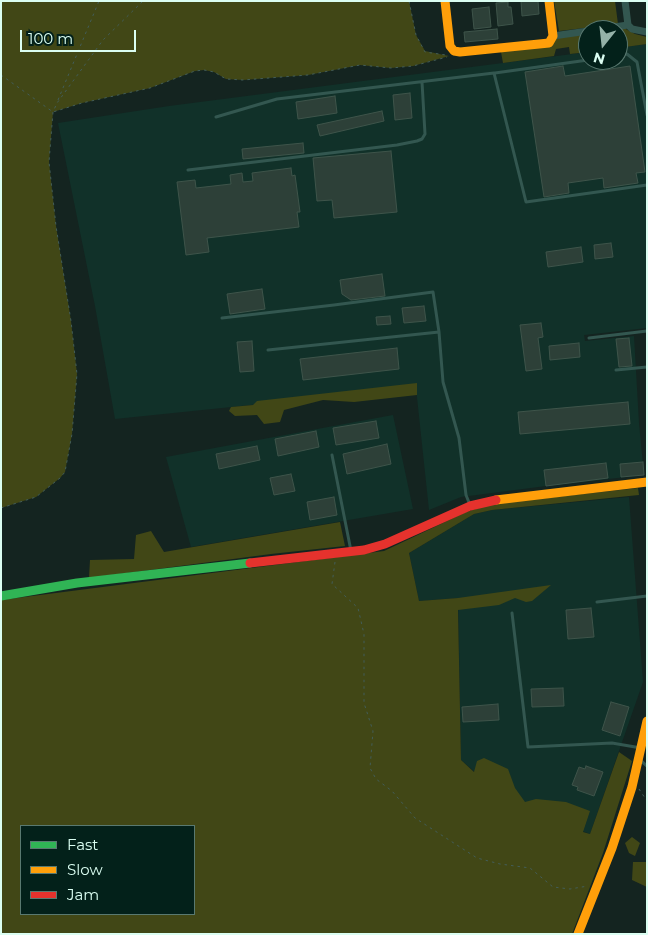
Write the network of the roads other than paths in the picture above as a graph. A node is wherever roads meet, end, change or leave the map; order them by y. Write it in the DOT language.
graph roads {
  1 [pos="445,1"];
  2 [pos="549,1"];
  3 [pos="625,1"];
  4 [pos="627,20"];
  5 [pos="628,25"];
  6 [pos="647,32"];
  7 [pos="578,33"];
  8 [pos="553,37"];
  9 [pos="628,55"];
  10 [pos="578,61"];
  11 [pos="494,73"];
  12 [pos="422,82"];
  13 [pos="647,115"];
  14 [pos="216,117"];
  15 [pos="188,170"];
  16 [pos="647,185"];
  17 [pos="222,318"];
  18 [pos="647,331"];
  19 [pos="439,332"];
  20 [pos="589,338"];
  21 [pos="268,350"];
  22 [pos="647,367"];
  23 [pos="616,370"];
  24 [pos="332,455"];
  25 [pos="647,482"];
  26 [pos="470,506"];
  27 [pos="351,551"];
  28 [pos="1,596"];
  29 [pos="647,596"];
  30 [pos="597,602"];
  31 [pos="512,613"];
  32 [pos="647,721"];
  33 [pos="642,748"];
  34 [pos="643,763"];
  35 [pos="578,934"];
  1 -- 8 [label="street"];
  2 -- 8 [label="street"];
  3 -- 4 [label="street"];
  5 -- 6 [label="street"];
  7 -- 8 [label="street"];
  9 -- 13 [label="lane"];
  10 -- 11 [label="lane"];
  11 -- 12 [label="lane"];
  11 -- 16 [label="lane"];
  12 -- 14 [label="lane"];
  12 -- 15 [label="lane"];
  17 -- 19 [label="lane"];
  18 -- 20 [label="lane"];
  19 -- 21 [label="lane"];
  19 -- 26 [label="lane"];
  22 -- 23 [label="lane"];
  24 -- 27 [label="lane"];
  25 -- 26 [label="street"];
  26 -- 27 [label="street"];
  27 -- 28 [label="street"];
  29 -- 30 [label="lane"];
  31 -- 33 [label="lane"];
  32 -- 33 [label="street"];
  33 -- 34 [label="street"];
  34 -- 35 [label="street"];
}
